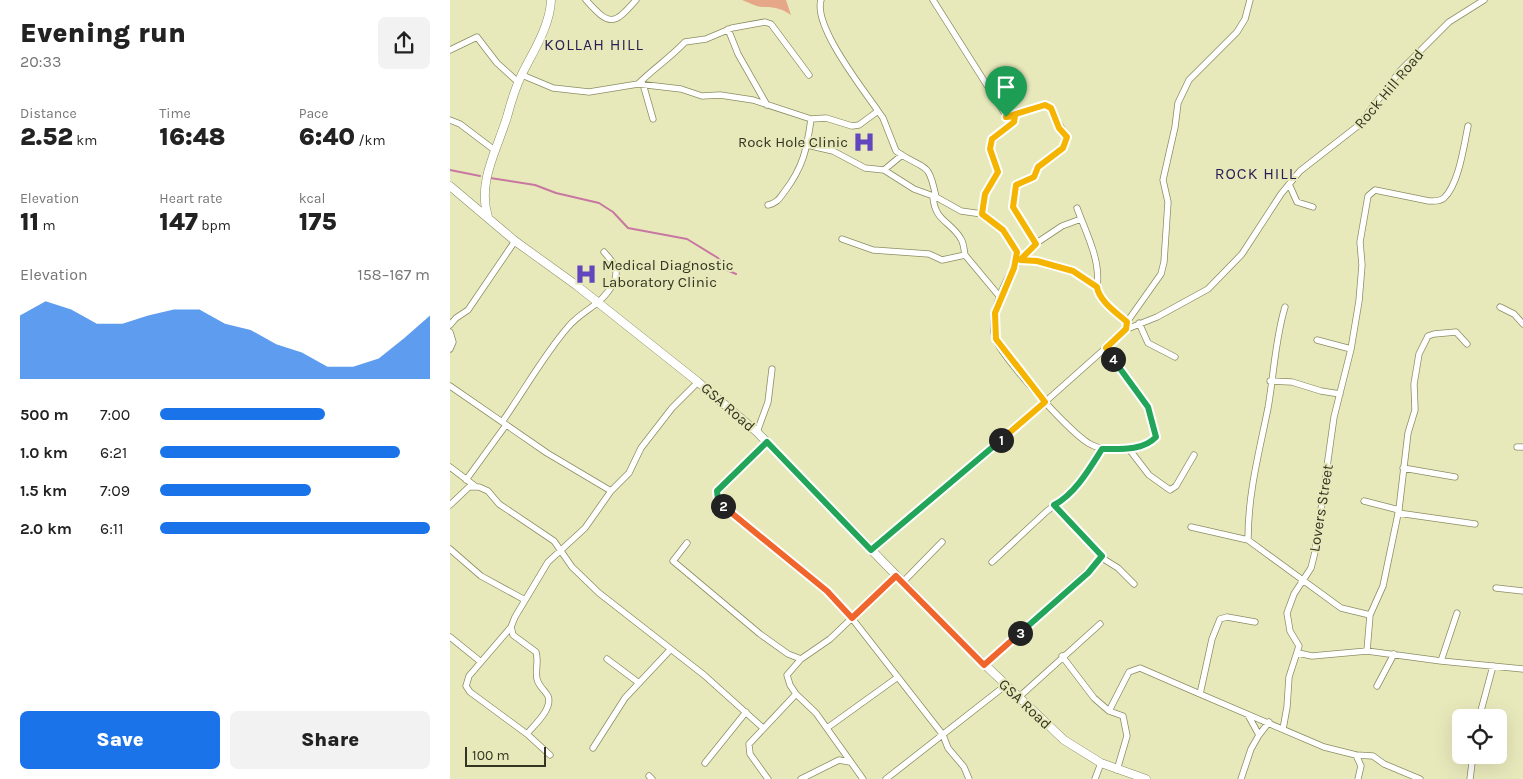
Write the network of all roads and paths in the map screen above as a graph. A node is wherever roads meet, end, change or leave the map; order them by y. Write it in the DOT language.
graph roads {
  1 [pos="551,0"];
  2 [pos="586,0"];
  3 [pos="636,0"];
  4 [pos="821,0"];
  5 [pos="933,0"];
  6 [pos="1250,0"];
  7 [pos="1484,0"];
  8 [pos="728,29"];
  9 [pos="450,50"];
  10 [pos="809,75"];
  11 [pos="520,78"];
  12 [pos="641,84"];
  13 [pos="767,105"];
  14 [pos="878,111"];
  15 [pos="1006,117"];
  16 [pos="653,119"];
  17 [pos="811,119"];
  18 [pos="450,120"];
  19 [pos="1468,126"];
  20 [pos="807,145"];
  21 [pos="493,149"];
  22 [pos="902,155"];
  23 [pos="884,170"];
  24 [pos="1289,184"];
  25 [pos="450,186"];
  26 [pos="935,197"];
  27 [pos="768,205"];
  28 [pos="1313,207"];
  29 [pos="1077,208"];
  30 [pos="982,214"];
  31 [pos="488,217"];
  32 [pos="1081,219"];
  33 [pos="842,239"];
  34 [pos="515,242"];
  35 [pos="1036,244"];
  36 [pos="604,252"];
  37 [pos="966,255"];
  38 [pos="1020,260"];
  39 [pos="1014,268"];
  40 [pos="1097,287"];
  41 [pos="1000,297"];
  42 [pos="599,304"];
  43 [pos="1285,306"];
  44 [pos="1500,306"];
  45 [pos="1139,323"];
  46 [pos="1523,324"];
  47 [pos="1127,325"];
  48 [pos="450,326"];
  49 [pos="450,332"];
  50 [pos="1317,340"];
  51 [pos="1467,344"];
  52 [pos="1106,348"];
  53 [pos="450,349"];
  54 [pos="1351,349"];
  55 [pos="1175,357"];
  56 [pos="772,369"];
  57 [pos="1270,381"];
  58 [pos="698,382"];
  59 [pos="450,386"];
  60 [pos="1340,394"];
  61 [pos="1045,402"];
  62 [pos="504,423"];
  63 [pos="756,432"];
  64 [pos="767,442"];
  65 [pos="1102,449"];
  66 [pos="1129,450"];
  67 [pos="1194,455"];
  68 [pos="450,467"];
  69 [pos="1404,468"];
  70 [pos="1455,477"];
  71 [pos="466,480"];
  72 [pos="475,486"];
  73 [pos="611,491"];
  74 [pos="1364,501"];
  75 [pos="450,505"];
  76 [pos="1054,505"];
  77 [pos="1399,511"];
  78 [pos="1475,524"];
  79 [pos="1191,527"];
  80 [pos="1248,540"];
  81 [pos="942,542"];
  82 [pos="687,543"];
  83 [pos="450,549"];
  84 [pos="871,550"];
  85 [pos="561,551"];
  86 [pos="1102,558"];
  87 [pos="992,562"];
  88 [pos="896,576"];
  89 [pos="1303,579"];
  90 [pos="903,582"];
  91 [pos="1134,584"];
  92 [pos="1496,588"];
  93 [pos="1523,591"];
  94 [pos="526,600"];
  95 [pos="1457,613"];
  96 [pos="1370,615"];
  97 [pos="852,618"];
  98 [pos="1255,622"];
  99 [pos="1100,624"];
  100 [pos="511,627"];
  101 [pos="450,637"];
  102 [pos="670,650"];
  103 [pos="1367,651"];
  104 [pos="1298,653"];
  105 [pos="1394,654"];
  106 [pos="1062,656"];
  107 [pos="801,659"];
  108 [pos="607,660"];
  109 [pos="1441,661"];
  110 [pos="481,662"];
  111 [pos="984,665"];
  112 [pos="1493,666"];
  113 [pos="1523,669"];
  114 [pos="898,677"];
  115 [pos="639,683"];
  116 [pos="1006,685"];
  117 [pos="1377,686"];
  118 [pos="796,694"];
  119 [pos="1200,694"];
  120 [pos="1018,698"];
  121 [pos="1481,709"];
  122 [pos="1109,711"];
  123 [pos="746,712"];
  124 [pos="1248,715"];
  125 [pos="1269,722"];
  126 [pos="764,728"];
  127 [pos="827,728"];
  128 [pos="1283,729"];
  129 [pos="527,734"];
  130 [pos="943,735"];
  131 [pos="1259,735"];
  132 [pos="592,748"];
  133 [pos="845,754"];
  134 [pos="550,755"];
  135 [pos="1356,755"];
  136 [pos="839,760"];
  137 [pos="850,762"];
  138 [pos="705,763"];
  139 [pos="1101,763"];
  140 [pos="1472,764"];
  141 [pos="1116,770"];
  142 [pos="1135,777"];
  143 [pos="768,779"];
  144 [pos="801,779"];
  145 [pos="863,779"];
  146 [pos="886,779"];
  147 [pos="969,779"];
  148 [pos="1095,779"];
  149 [pos="1146,779"];
  150 [pos="1241,779"];
  151 [pos="1358,779"];
  152 [pos="1420,779"];
  153 [pos="1470,779"];
  1 -- 11 [label="street"];
  2 -- 3 [label="street"];
  4 -- 14 [label="street"];
  5 -- 15 [label="street"];
  6 -- 47 [label="street"];
  7 -- 24 [label="street, Rock Hill Road"];
  8 -- 10 [label="street"];
  8 -- 12 [label="street"];
  8 -- 13 [label="street"];
  9 -- 11 [label="street"];
  11 -- 12 [label="street"];
  11 -- 21 [label="street"];
  12 -- 13 [label="street"];
  12 -- 16 [label="street"];
  13 -- 17 [label="street"];
  14 -- 17 [label="street"];
  14 -- 22 [label="street"];
  15 -- 30 [label="street"];
  15 -- 35 [label="street"];
  17 -- 20 [label="street"];
  18 -- 21 [label="street"];
  19 -- 54 [label="street, Lovers Street"];
  20 -- 23 [label="street"];
  20 -- 27 [label="street"];
  21 -- 31 [label="street"];
  22 -- 23 [label="street"];
  22 -- 26 [label="street"];
  23 -- 26 [label="street"];
  24 -- 28 [label="street"];
  24 -- 45 [label="street, Rock Hill Road"];
  25 -- 31 [label="street, GSA Road"];
  26 -- 30 [label="street"];
  26 -- 37 [label="street"];
  29 -- 32 [label="street"];
  30 -- 39 [label="street"];
  31 -- 34 [label="street, GSA Road"];
  32 -- 35 [label="street"];
  32 -- 40 [label="street"];
  33 -- 37 [label="street"];
  34 -- 42 [label="street, GSA Road"];
  34 -- 48 [label="street"];
  35 -- 38 [label="street"];
  36 -- 42 [label="street"];
  37 -- 41 [label="street"];
  38 -- 39 [label="street"];
  38 -- 40 [label="street"];
  39 -- 41 [label="street"];
  40 -- 47 [label="street"];
  41 -- 61 [label="street"];
  42 -- 58 [label="street, GSA Road"];
  42 -- 62 [label="street"];
  43 -- 57 [label="street"];
  44 -- 46 [label="street"];
  45 -- 47 [label="street, Rock Hill Road"];
  45 -- 55 [label="street"];
  47 -- 52 [label="street, Rock Hill Road"];
  49 -- 53 [label="street"];
  50 -- 54 [label="street"];
  51 -- 69 [label="street"];
  52 -- 61 [label="street, Rock Hill Road"];
  52 -- 66 [label="street"];
  54 -- 60 [label="street, Lovers Street"];
  56 -- 63 [label="street"];
  57 -- 60 [label="street"];
  57 -- 80 [label="street"];
  58 -- 63 [label="street, GSA Road"];
  58 -- 73 [label="street"];
  59 -- 62 [label="street"];
  60 -- 89 [label="street, Lovers Street"];
  61 -- 65 [label="street"];
  61 -- 84 [label="street, Rock Hill Road"];
  62 -- 71 [label="street"];
  62 -- 73 [label="street"];
  63 -- 64 [label="street, GSA Road"];
  64 -- 84 [label="street, GSA Road"];
  64 -- 97 [label="street"];
  65 -- 66 [label="street"];
  65 -- 76 [label="street"];
  66 -- 67 [label="street"];
  68 -- 71 [label="street"];
  69 -- 70 [label="street"];
  69 -- 77 [label="street"];
  71 -- 72 [label="street"];
  72 -- 75 [label="street"];
  72 -- 85 [label="street"];
  73 -- 85 [label="street"];
  74 -- 77 [label="street"];
  76 -- 86 [label="street"];
  76 -- 87 [label="street"];
  77 -- 78 [label="street"];
  77 -- 96 [label="street"];
  79 -- 80 [label="street"];
  80 -- 89 [label="street"];
  81 -- 90 [label="street"];
  82 -- 107 [label="street"];
  83 -- 94 [label="street"];
  84 -- 88 [label="street, GSA Road"];
  85 -- 94 [label="street"];
  85 -- 102 [label="street"];
  86 -- 91 [label="street"];
  86 -- 111 [label="street"];
  88 -- 90 [label="street, GSA Road"];
  88 -- 97 [label="street"];
  89 -- 96 [label="street"];
  89 -- 104 [label="street, Lovers Street"];
  90 -- 111 [label="street, GSA Road"];
  92 -- 93 [label="street"];
  94 -- 100 [label="street"];
  95 -- 109 [label="street"];
  96 -- 103 [label="street"];
  97 -- 107 [label="street"];
  97 -- 114 [label="street"];
  98 -- 119 [label="street"];
  99 -- 106 [label="street"];
  100 -- 110 [label="street"];
  100 -- 129 [label="street"];
  101 -- 110 [label="street"];
  102 -- 115 [label="street"];
  102 -- 123 [label="street"];
  103 -- 104 [label="street"];
  103 -- 105 [label="street"];
  104 -- 128 [label="street"];
  105 -- 109 [label="street"];
  105 -- 117 [label="street"];
  106 -- 120 [label="street"];
  106 -- 122 [label="street"];
  107 -- 118 [label="street"];
  108 -- 115 [label="street"];
  109 -- 112 [label="street"];
  110 -- 129 [label="street"];
  111 -- 116 [label="street, GSA Road"];
  112 -- 113 [label="street"];
  112 -- 121 [label="street"];
  114 -- 127 [label="street"];
  114 -- 130 [label="street"];
  115 -- 132 [label="street"];
  116 -- 120 [label="street, GSA Road"];
  116 -- 130 [label="street"];
  118 -- 126 [label="street"];
  118 -- 127 [label="street"];
  119 -- 122 [label="street"];
  119 -- 124 [label="street"];
  120 -- 139 [label="street, GSA Road"];
  122 -- 141 [label="street"];
  123 -- 126 [label="street"];
  123 -- 138 [label="street"];
  124 -- 125 [label="street"];
  124 -- 131 [label="street"];
  125 -- 128 [label="street"];
  125 -- 131 [label="street"];
  126 -- 143 [label="street"];
  127 -- 133 [label="street"];
  128 -- 135 [label="street"];
  129 -- 134 [label="street"];
  130 -- 146 [label="street"];
  130 -- 147 [label="street"];
  131 -- 150 [label="street"];
  133 -- 136 [label="street"];
  133 -- 137 [label="street"];
  135 -- 151 [label="street"];
  135 -- 152 [label="street"];
  136 -- 137 [label="street"];
  136 -- 144 [label="street"];
  137 -- 145 [label="street"];
  139 -- 141 [label="street, GSA Road"];
  139 -- 148 [label="street"];
  140 -- 153 [label="street"];
  141 -- 142 [label="street, GSA Road"];
  142 -- 149 [label="street, GSA Road"];
}
